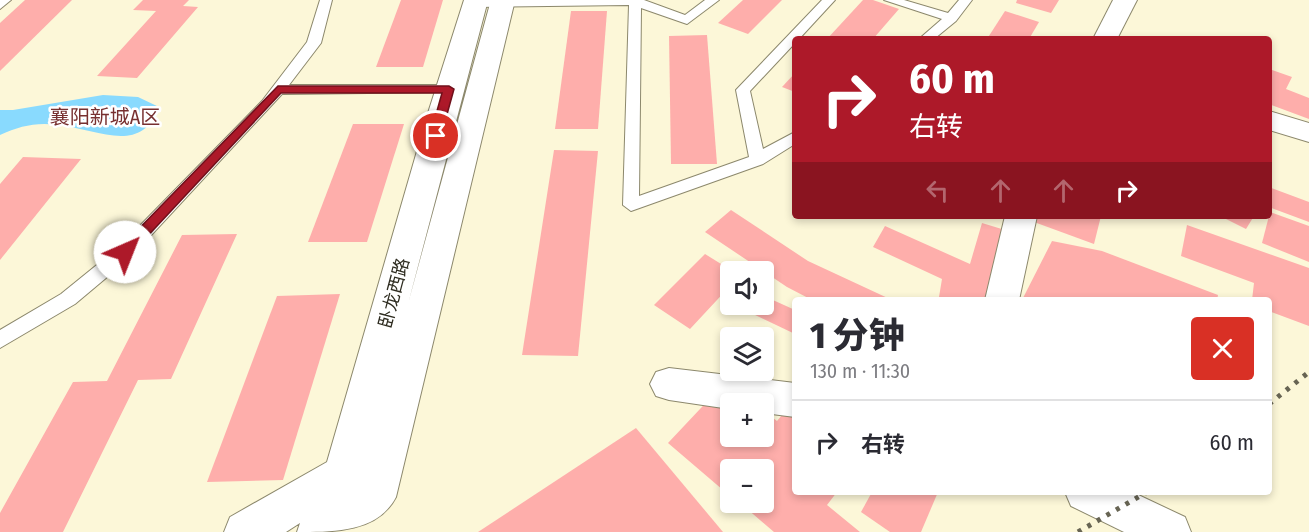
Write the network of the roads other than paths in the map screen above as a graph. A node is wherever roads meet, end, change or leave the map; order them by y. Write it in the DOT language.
graph roads {
  1 [pos="5,0"];
  2 [pos="326,0"];
  3 [pos="713,0"];
  4 [pos="829,0"];
  5 [pos="890,0"];
  6 [pos="966,0"];
  7 [pos="1125,0"];
  8 [pos="489,1"];
  9 [pos="635,1"];
  10 [pos="0,5"];
  11 [pos="951,18"];
  12 [pos="795,36"];
  13 [pos="930,36"];
  14 [pos="1107,36"];
  15 [pos="792,39"];
  16 [pos="449,89"];
  17 [pos="278,90"];
  18 [pos="1272,121"];
  19 [pos="1309,133"];
  20 [pos="792,139"];
  21 [pos="757,160"];
  22 [pos="1020,219"];
  23 [pos="1003,297"];
  24 [pos="0,340"];
  25 [pos="669,384"];
  26 [pos="792,400"];
  27 [pos="1092,495"];
  28 [pos="245,532"];
  29 [pos="318,532"];
  30 [pos="1170,532"];
  1 -- 10 [label="lane"];
  2 -- 17 [label="lane"];
  3 -- 9 [label="lane"];
  4 -- 12 [label="lane"];
  5 -- 11 [label="lane"];
  6 -- 11 [label="lane"];
  7 -- 14 [label="main road"];
  8 -- 9 [label="lane"];
  8 -- 16 [label="main road, 卧龙西路"];
  8 -- 29 [label="main road, 卧龙西路"];
  9 -- 21 [label="lane"];
  11 -- 13 [label="lane"];
  15 -- 21 [label="lane"];
  16 -- 17 [label="lane"];
  16 -- 28 [label="main road, 卧龙西路"];
  17 -- 24 [label="lane"];
  18 -- 19 [label="main road"];
  20 -- 21 [label="lane"];
  22 -- 23 [label="main road"];
  25 -- 26 [label="main road"];
  27 -- 30 [label="main road"];
}
